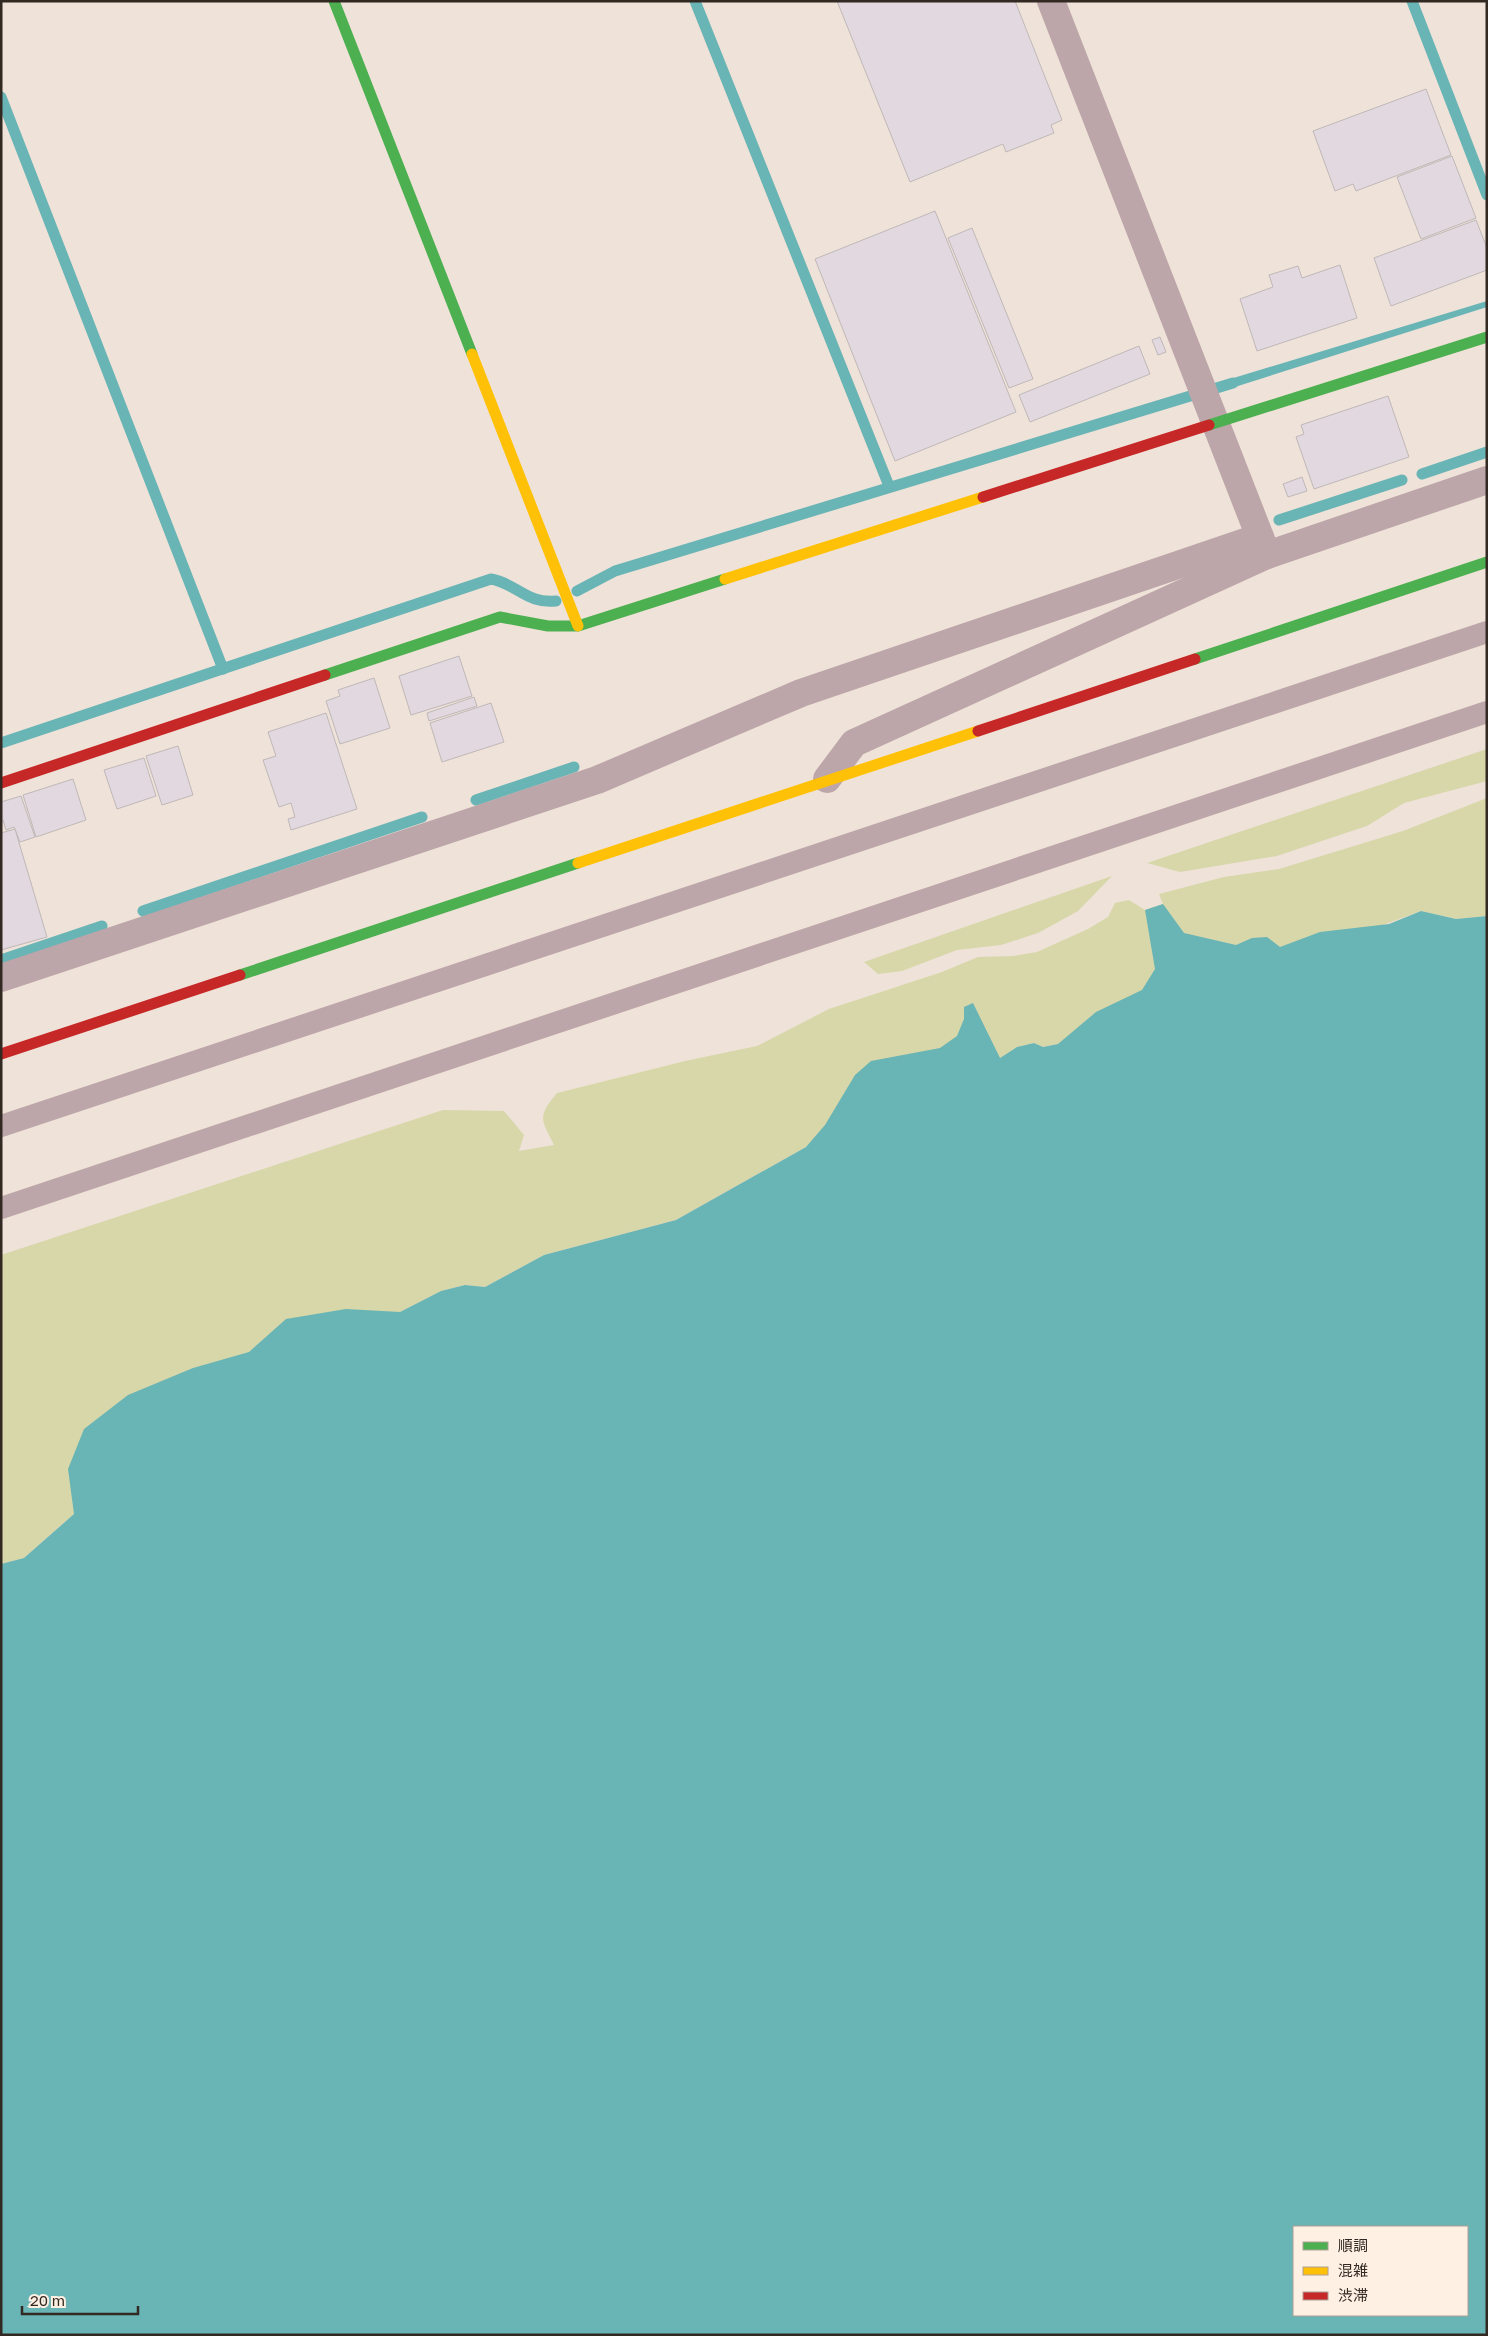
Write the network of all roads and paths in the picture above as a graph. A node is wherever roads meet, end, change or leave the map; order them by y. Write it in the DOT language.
graph roads {
  1 [pos="334,1"];
  2 [pos="1050,1"];
  3 [pos="1487,337"];
  4 [pos="1212,415"];
  5 [pos="1487,480"];
  6 [pos="1264,546"];
  7 [pos="1487,562"];
  8 [pos="578,626"];
  9 [pos="1487,632"];
  10 [pos="1487,712"];
  11 [pos="827,779"];
  12 [pos="1,783"];
  13 [pos="1,978"];
  14 [pos="1,1054"];
  15 [pos="1,1126"];
  16 [pos="1,1208"];
  1 -- 8 [label="street"];
  2 -- 4 [label="street"];
  3 -- 4 [label="street"];
  4 -- 6 [label="street"];
  4 -- 8 [label="street"];
  5 -- 6 [label="street"];
  6 -- 11 [label="street"];
  6 -- 13 [label="street"];
  7 -- 11 [label="street"];
  8 -- 12 [label="street"];
  9 -- 15 [label="lane"];
  10 -- 16 [label="lane"];
  11 -- 14 [label="street"];
}
